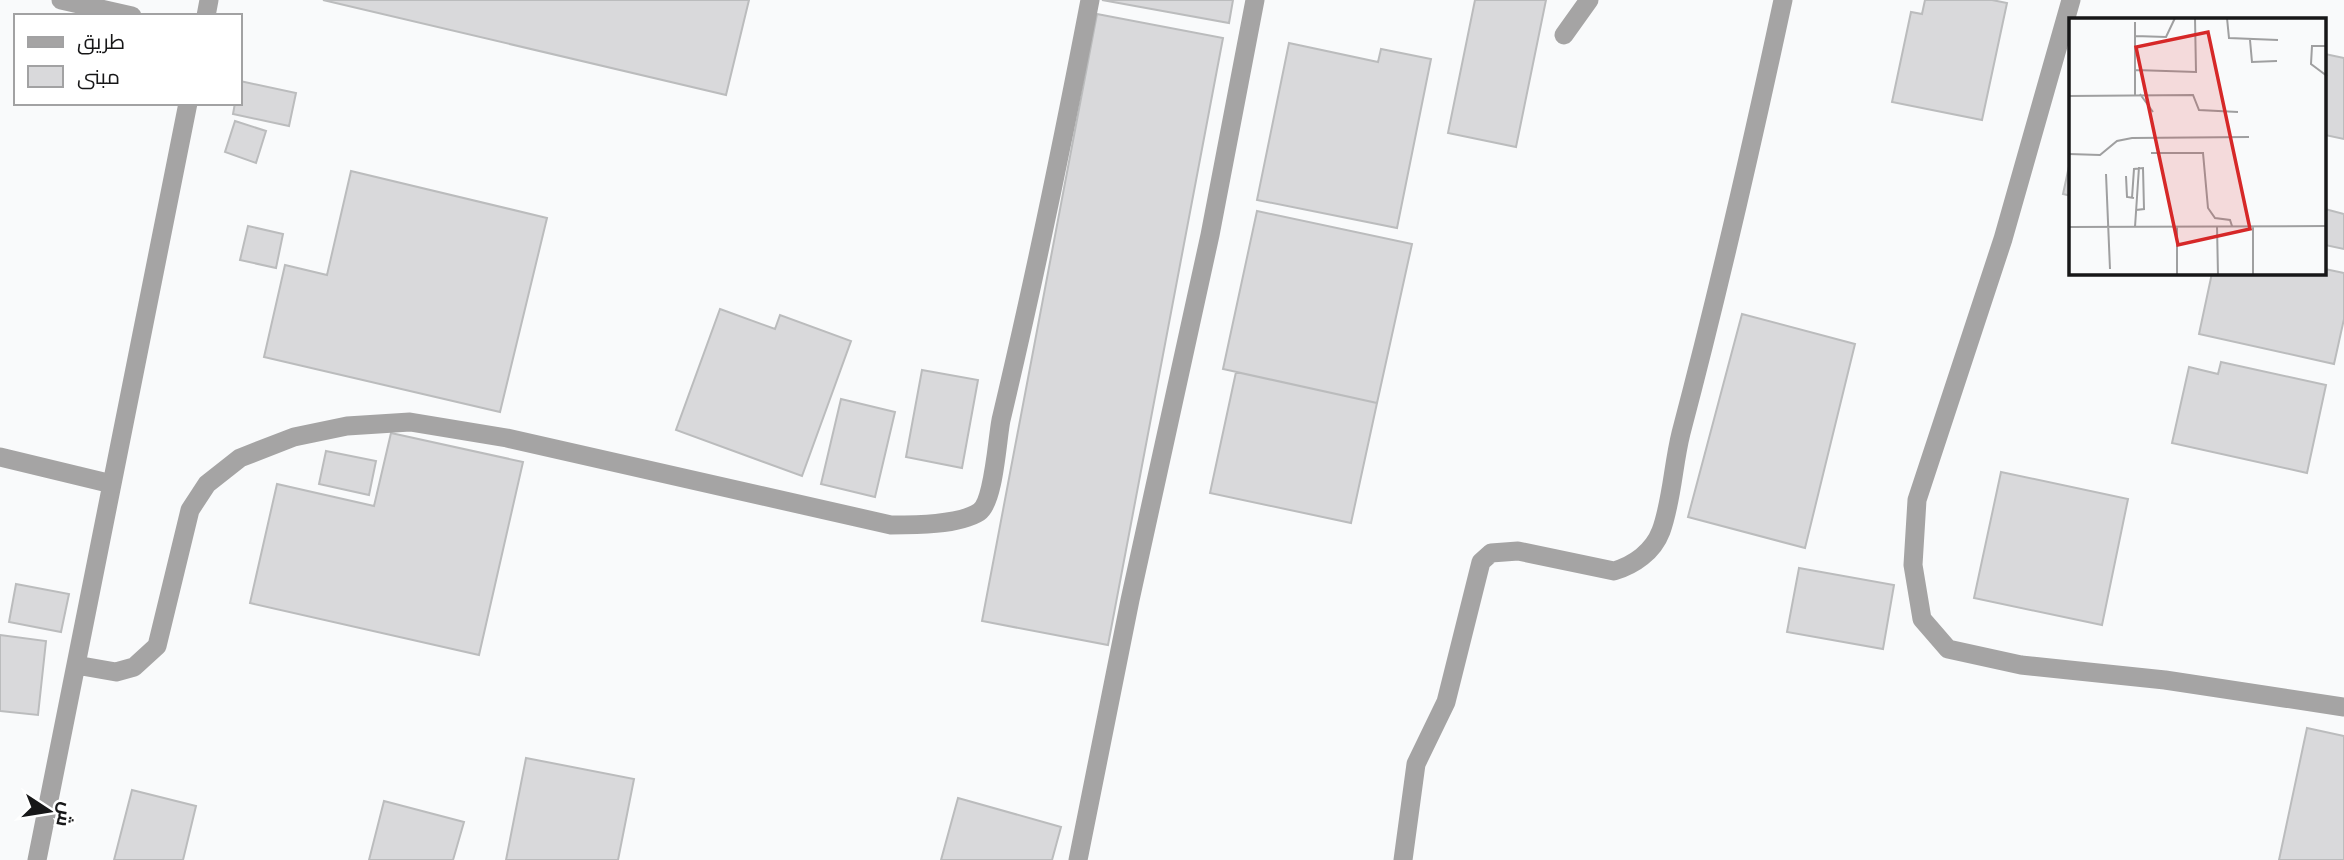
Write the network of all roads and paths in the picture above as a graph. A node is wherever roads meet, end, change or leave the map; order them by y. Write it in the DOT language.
graph roads {
  1 [pos="61,0"];
  2 [pos="1090,0"];
  3 [pos="1255,0"];
  4 [pos="1588,0"];
  5 [pos="1783,0"];
  6 [pos="2071,0"];
  7 [pos="123,14"];
  8 [pos="1564,35"];
  9 [pos="188,105"];
  10 [pos="0,457"];
  11 [pos="112,484"];
  12 [pos="76,665"];
  13 [pos="2344,707"];
  14 [pos="37,860"];
  15 [pos="1077,860"];
  16 [pos="1403,860"];
  1 -- 7 [label="street"];
  2 -- 12 [label="street"];
  3 -- 15 [label="street"];
  4 -- 8 [label="street"];
  5 -- 16 [label="street"];
  6 -- 13 [label="street"];
  9 -- 11 [label="street"];
  10 -- 11 [label="street"];
  11 -- 12 [label="street"];
  12 -- 14 [label="street"];
}
